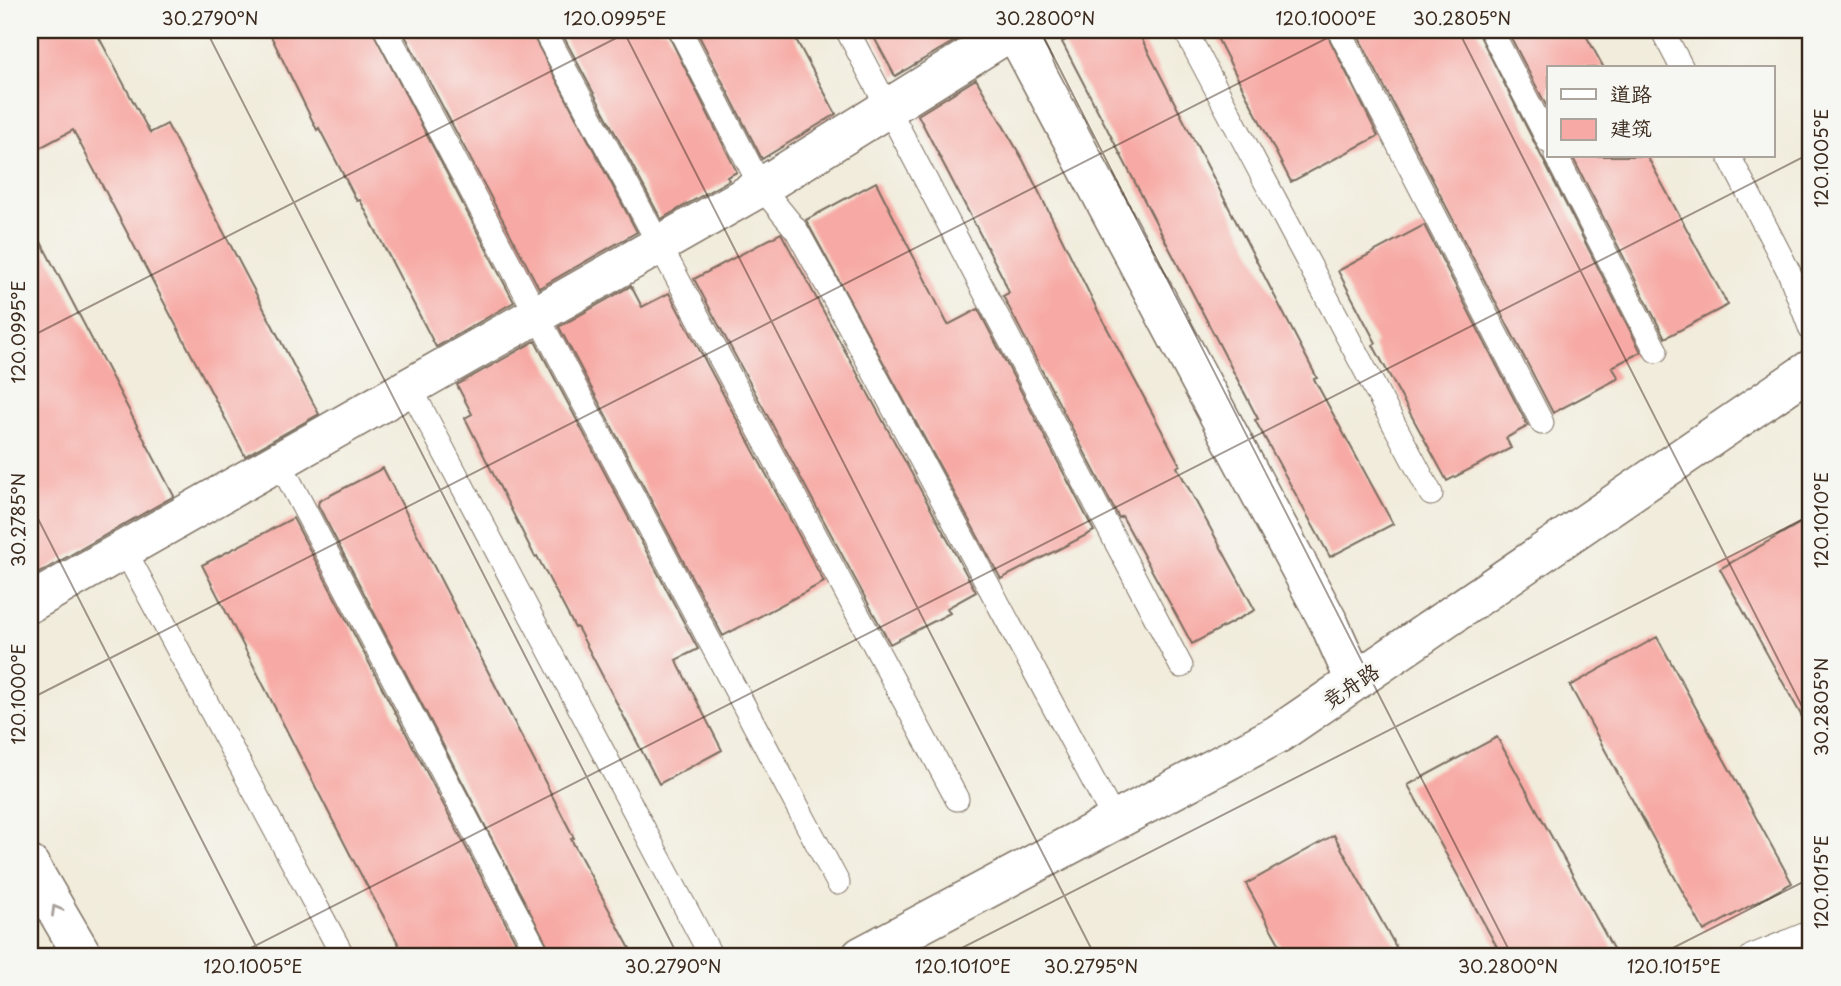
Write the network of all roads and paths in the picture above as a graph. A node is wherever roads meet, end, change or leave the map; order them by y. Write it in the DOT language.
graph roads {
  1 [pos="386,30"];
  2 [pos="544,30"];
  3 [pos="680,30"];
  4 [pos="847,30"];
  5 [pos="1013,30"];
  6 [pos="1185,30"];
  7 [pos="1339,30"];
  8 [pos="1491,30"];
  9 [pos="1662,30"];
  10 [pos="1681,66"];
  11 [pos="888,108"];
  12 [pos="1547,138"];
  13 [pos="1557,158"];
  14 [pos="1729,158"];
  15 [pos="761,187"];
  16 [pos="658,246"];
  17 [pos="535,316"];
  18 [pos="1811,330"];
  19 [pos="1656,351"];
  20 [pos="1811,369"];
  21 [pos="410,387"];
  22 [pos="1542,423"];
  23 [pos="279,461"];
  24 [pos="1431,494"];
  25 [pos="124,549"];
  26 [pos="30,603"];
  27 [pos="1181,666"];
  28 [pos="1355,681"];
  29 [pos="957,799"];
  30 [pos="1115,821"];
  31 [pos="30,864"];
  32 [pos="838,883"];
  33 [pos="1811,932"];
  34 [pos="83,956"];
  35 [pos="342,956"];
  36 [pos="539,956"];
  37 [pos="711,956"];
  38 [pos="862,956"];
  39 [pos="1752,956"];
  1 -- 17 [label="lane"];
  2 -- 16 [label="lane"];
  3 -- 15 [label="lane"];
  4 -- 11 [label="lane"];
  5 -- 11 [label="street"];
  5 -- 28 [label="street"];
  6 -- 24 [label="lane"];
  7 -- 22 [label="lane"];
  8 -- 12 [label="lane"];
  9 -- 10 [label="lane"];
  11 -- 15 [label="street"];
  11 -- 27 [label="lane"];
  13 -- 19 [label="lane"];
  14 -- 18 [label="lane"];
  15 -- 16 [label="street"];
  15 -- 30 [label="lane"];
  16 -- 17 [label="street"];
  16 -- 29 [label="lane"];
  17 -- 21 [label="street"];
  17 -- 32 [label="lane"];
  20 -- 28 [label="street, 竞舟路"];
  21 -- 23 [label="street"];
  21 -- 37 [label="lane"];
  23 -- 25 [label="street"];
  23 -- 36 [label="lane"];
  25 -- 26 [label="street"];
  25 -- 35 [label="lane"];
  28 -- 30 [label="street, 竞舟路"];
  30 -- 38 [label="street, 竞舟路"];
  34 -- 31 [label="street, one-way"];
  33 -- 39 [label="lane"];
}
